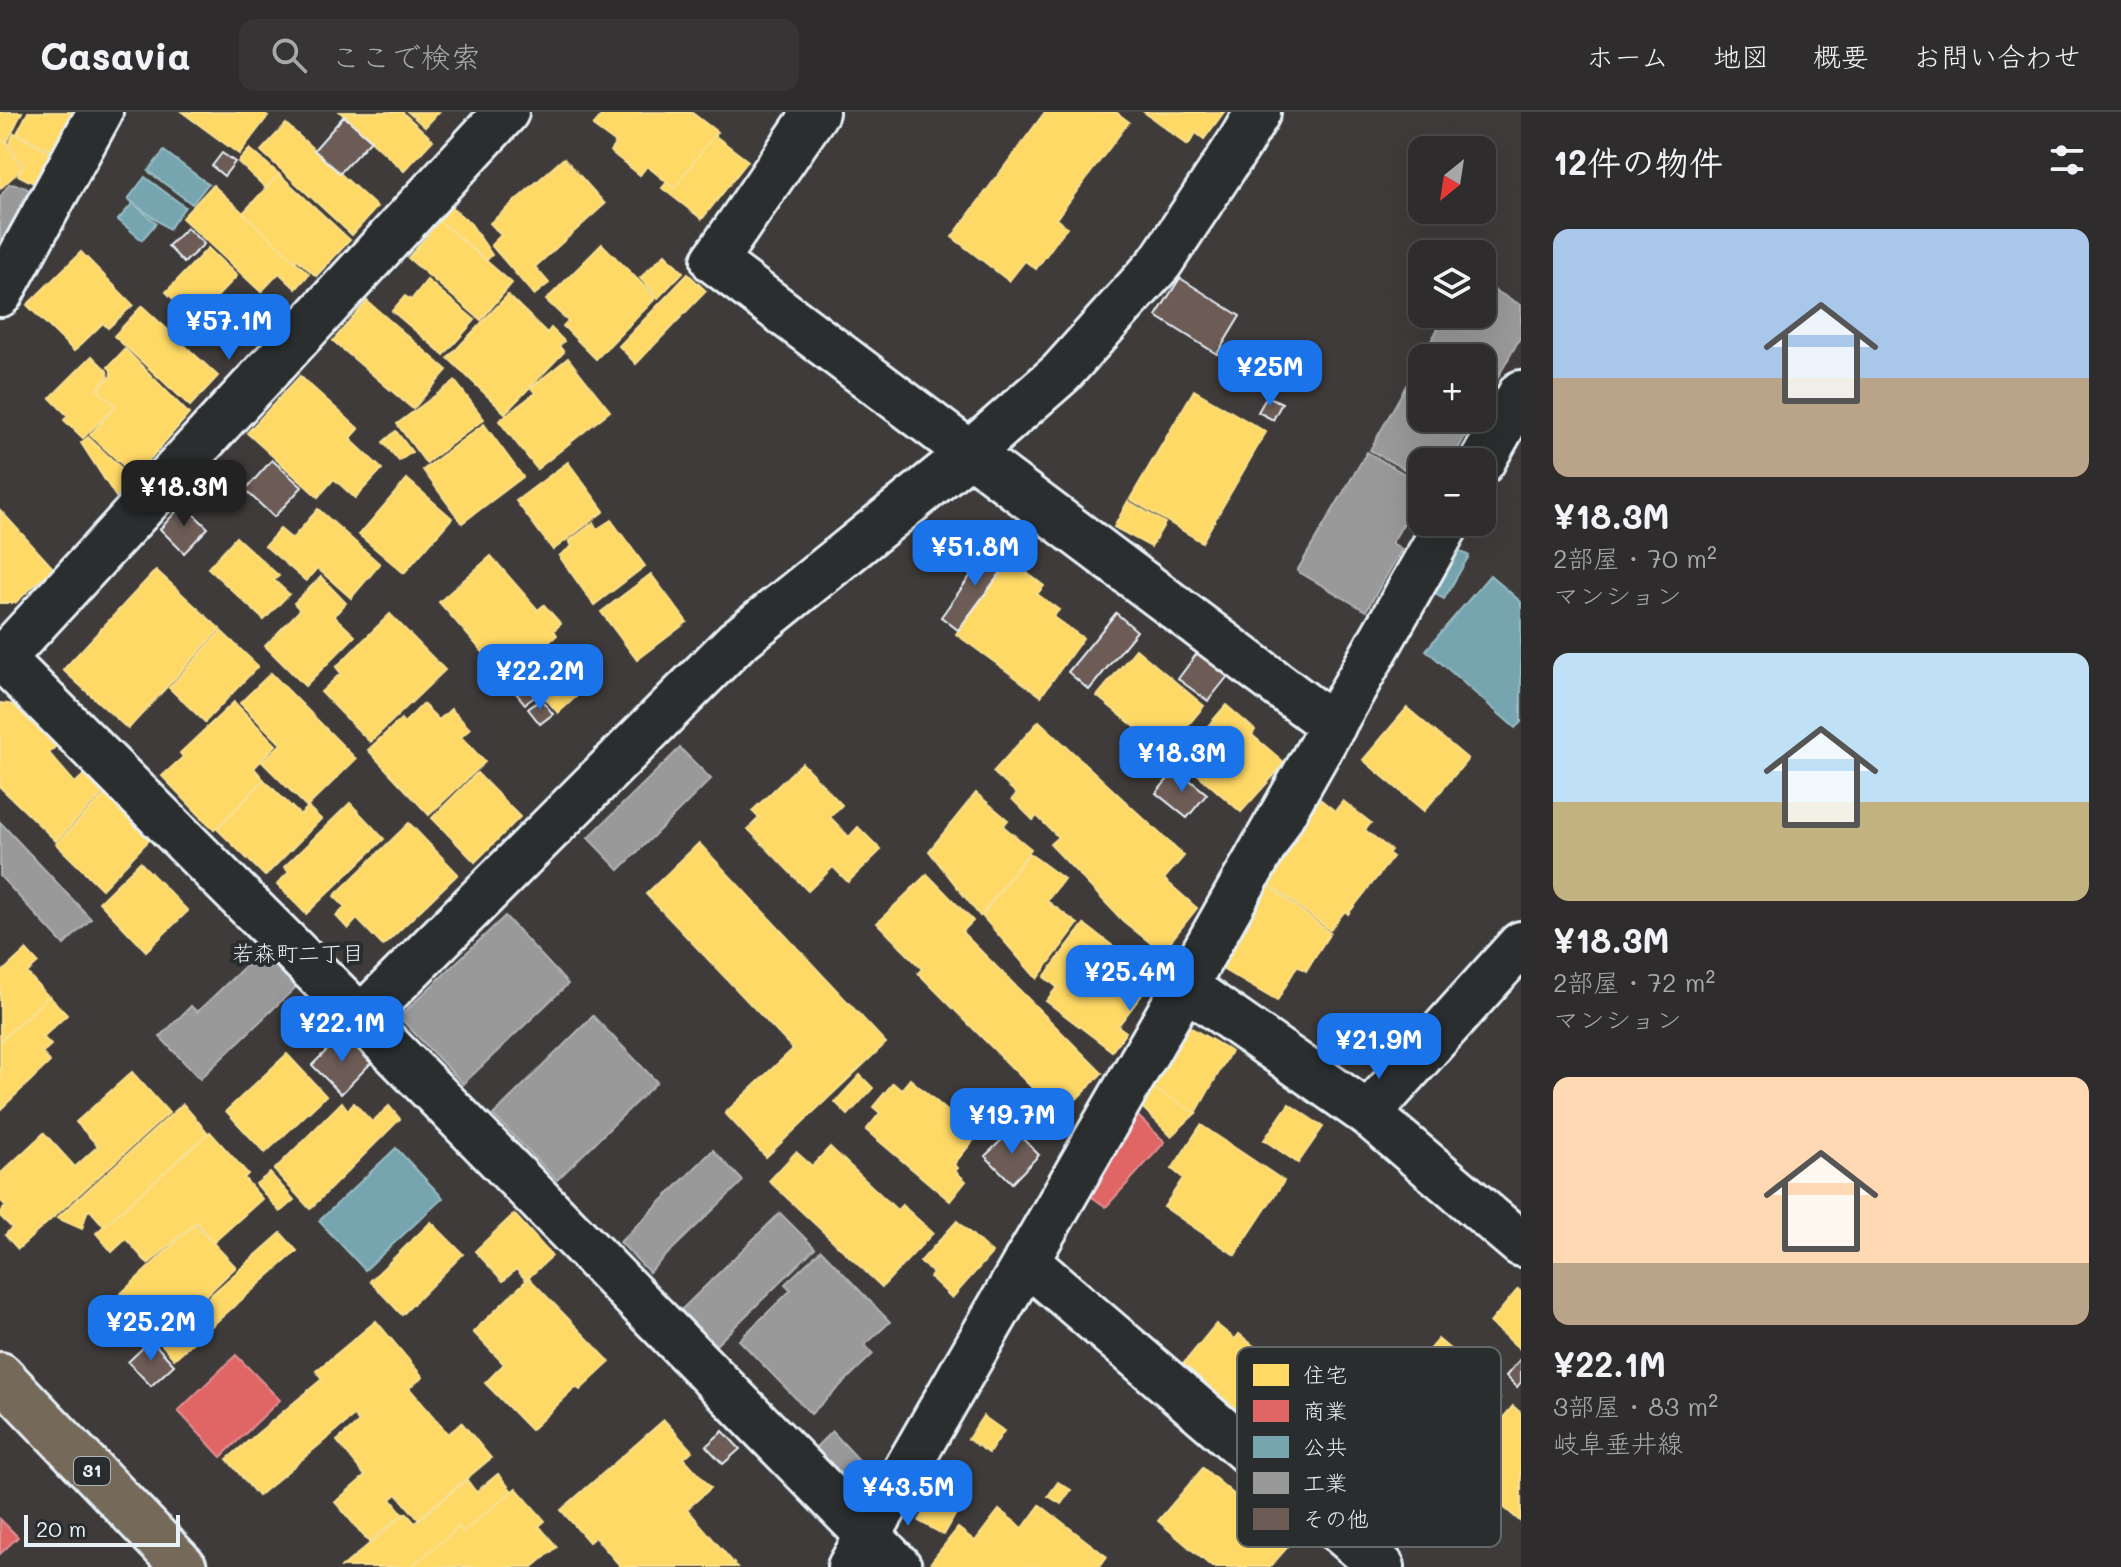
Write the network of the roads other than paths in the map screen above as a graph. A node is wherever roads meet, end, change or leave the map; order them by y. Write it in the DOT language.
graph roads {
  1 [pos="100,112"];
  2 [pos="506,112"];
  3 [pos="816,112"];
  4 [pos="1258,112"];
  5 [pos="0,294"];
  6 [pos="1521,393"];
  7 [pos="1490,448"];
  8 [pos="970,453"];
  9 [pos="1440,536"];
  10 [pos="1,658"];
  11 [pos="1333,726"];
  12 [pos="1521,944"];
  13 [pos="1185,986"];
  14 [pos="361,1018"];
  15 [pos="1368,1114"];
  16 [pos="1521,1244"];
  17 [pos="1026,1261"];
  18 [pos="0,1375"];
  19 [pos="1237,1442"];
  20 [pos="1359,1547"];
  21 [pos="859,1552"];
  22 [pos="184,1567"];
  23 [pos="899,1567"];
  24 [pos="1382,1567"];
  1 -- 5 [label="street"];
  2 -- 10 [label="street"];
  3 -- 8 [label="street"];
  4 -- 8 [label="street"];
  6 -- 7 [label="street"];
  8 -- 11 [label="street"];
  8 -- 14 [label="street"];
  9 -- 11 [label="street"];
  10 -- 14 [label="street"];
  11 -- 13 [label="street"];
  12 -- 15 [label="street"];
  13 -- 15 [label="street"];
  13 -- 17 [label="street"];
  14 -- 21 [label="street"];
  15 -- 16 [label="street"];
  17 -- 19 [label="street"];
  17 -- 21 [label="street"];
  18 -- 22 [label="main road, 31"];
  20 -- 24 [label="street"];
  21 -- 23 [label="street"];
}
